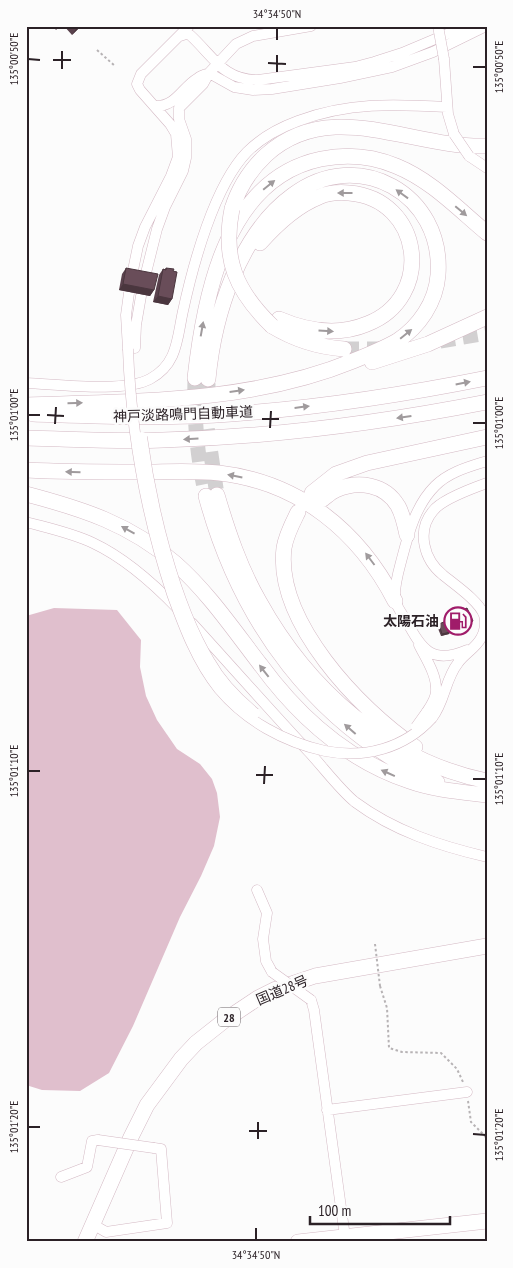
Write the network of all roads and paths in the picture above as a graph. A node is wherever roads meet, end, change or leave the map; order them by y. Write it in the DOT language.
graph roads {
  1 [pos="190,26"];
  2 [pos="311,26"];
  3 [pos="438,26"];
  4 [pos="466,26"];
  5 [pos="486,26"];
  6 [pos="180,36"];
  7 [pos="446,41"];
  8 [pos="97,50"];
  9 [pos="227,53"];
  10 [pos="209,54"];
  11 [pos="218,64"];
  12 [pos="115,66"];
  13 [pos="209,73"];
  14 [pos="229,73"];
  15 [pos="155,106"];
  16 [pos="447,107"];
  17 [pos="485,146"];
  18 [pos="487,168"];
  19 [pos="487,234"];
  20 [pos="132,275"];
  21 [pos="145,277"];
  22 [pos="229,288"];
  23 [pos="129,293"];
  24 [pos="141,296"];
  25 [pos="487,317"];
  26 [pos="275,322"];
  27 [pos="132,349"];
  28 [pos="344,349"];
  29 [pos="312,377"];
  30 [pos="487,378"];
  31 [pos="26,383"];
  32 [pos="487,402"];
  33 [pos="26,405"];
  34 [pos="26,414"];
  35 [pos="487,437"];
  36 [pos="26,438"];
  37 [pos="487,461"];
  38 [pos="26,470"];
  39 [pos="487,483"];
  40 [pos="26,494"];
  41 [pos="302,515"];
  42 [pos="26,522"];
  43 [pos="407,535"];
  44 [pos="395,601"];
  45 [pos="417,642"];
  46 [pos="487,642"];
  47 [pos="473,647"];
  48 [pos="429,716"];
  49 [pos="466,777"];
  50 [pos="487,781"];
  51 [pos="469,793"];
  52 [pos="487,795"];
  53 [pos="487,857"];
  54 [pos="257,890"];
  55 [pos="375,944"];
  56 [pos="487,946"];
  57 [pos="467,1092"];
  58 [pos="327,1110"];
  59 [pos="487,1140"];
  60 [pos="61,1176"];
  61 [pos="487,1221"];
  62 [pos="94,1225"];
  63 [pos="344,1237"];
  64 [pos="85,1242"];
  65 [pos="298,1242"];
  1 -- 6 [label="street"];
  2 -- 9 [label="street"];
  3 -- 16 [label="street, bridge"];
  4 -- 7 [label="street"];
  5 -- 7 [label="street"];
  6 -- 10 [label="street"];
  6 -- 15 [label="street"];
  7 -- 13 [label="street"];
  7 -- 14 [label="street"];
  8 -- 12 [label="path"];
  9 -- 11 [label="street"];
  9 -- 14 [label="street"];
  10 -- 11 [label="street"];
  10 -- 13 [label="street"];
  11 -- 13 [label="street"];
  11 -- 14 [label="street"];
  13 -- 15 [label="street"];
  13 -- 21 [label="street"];
  15 -- 20 [label="street"];
  16 -- 18 [label="street, bridge"];
  16 -- 31 [label="street"];
  17 -- 26 [label="highway, bridge"];
  22 -- 19 [label="highway, one-way"];
  26 -- 22 [label="highway, one-way"];
  29 -- 22 [label="highway, one-way"];
  23 -- 27 [label="street"];
  24 -- 27 [label="street"];
  25 -- 29 [label="highway"];
  26 -- 28 [label="highway"];
  27 -- 48 [label="street, bridge"];
  33 -- 29 [label="highway, one-way"];
  34 -- 30 [label="highway, 神戸淡路鳴門自動車道, one-way"];
  32 -- 36 [label="highway, 神戸淡路鳴門自動車道, one-way"];
  35 -- 43 [label="highway"];
  37 -- 43 [label="street"];
  44 -- 38 [label="highway, one-way"];
  39 -- 47 [label="street"];
  51 -- 40 [label="highway, one-way"];
  41 -- 49 [label="highway"];
  42 -- 53 [label="street"];
  43 -- 44 [label="street"];
  44 -- 45 [label="street"];
  45 -- 47 [label="street"];
  45 -- 48 [label="street"];
  46 -- 47 [label="street"];
  47 -- 48 [label="street"];
  49 -- 50 [label="highway"];
  51 -- 49 [label="highway, one-way"];
  51 -- 52 [label="highway"];
  54 -- 58 [label="street, bridge"];
  55 -- 57 [label="path, bridge"];
  56 -- 62 [label="highway, 国道28号 / 28"];
  57 -- 58 [label="street"];
  57 -- 59 [label="path"];
  58 -- 63 [label="street"];
  60 -- 62 [label="street, bridge"];
  61 -- 63 [label="highway"];
  62 -- 64 [label="highway, 国道28号 / 28"];
  63 -- 65 [label="highway"];
}
